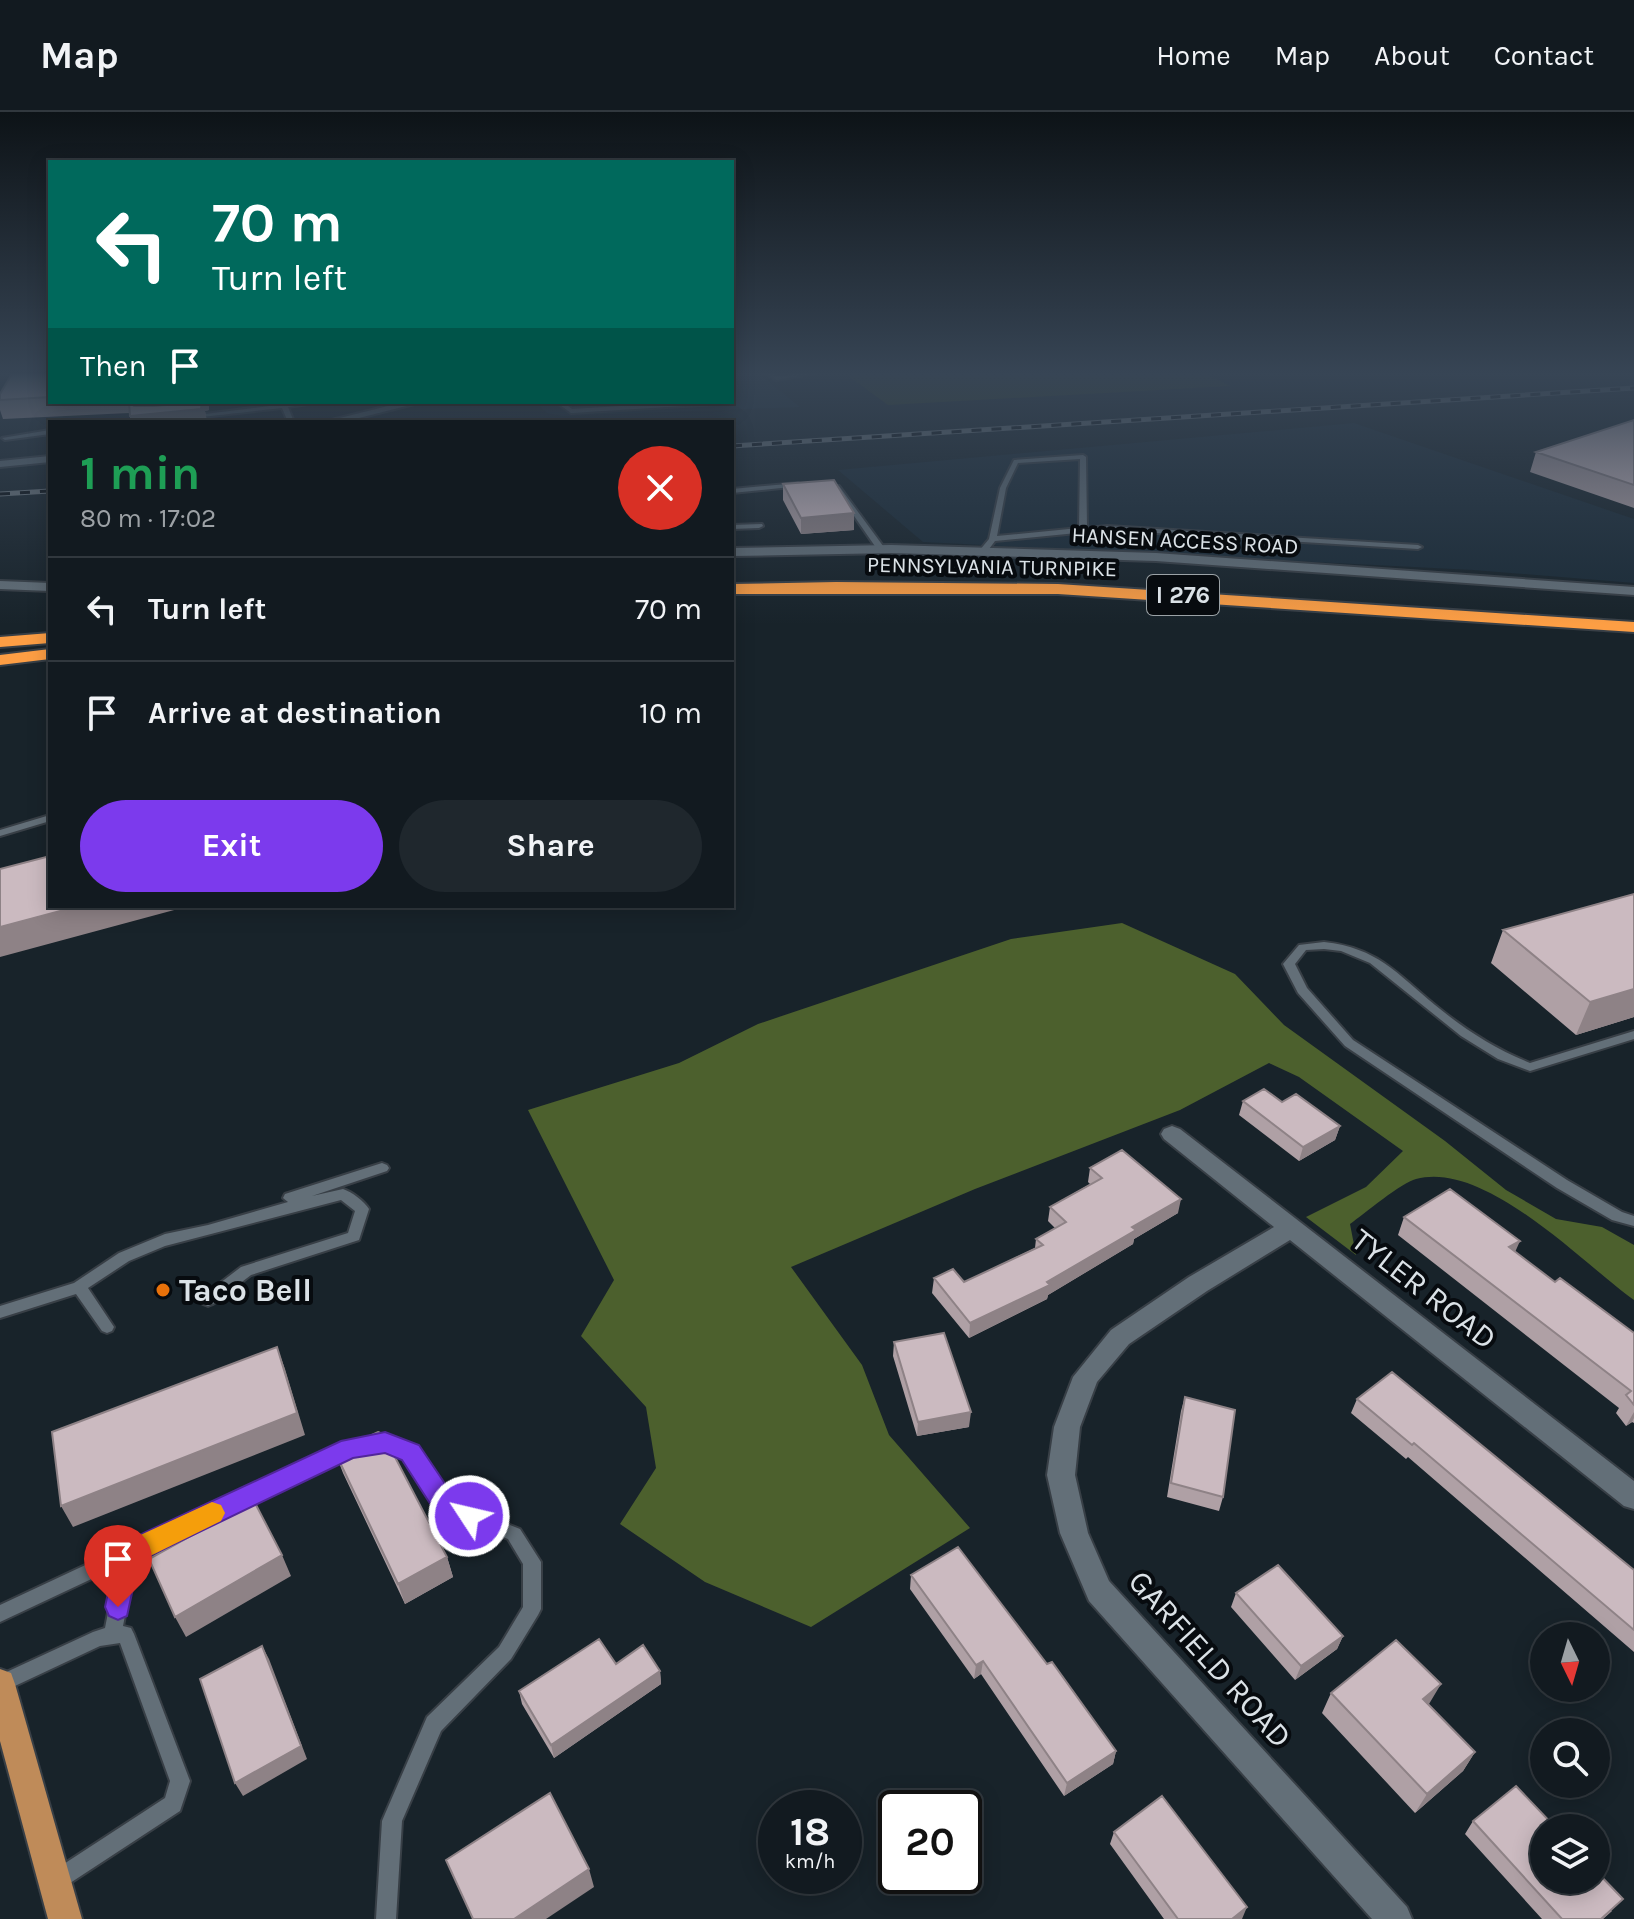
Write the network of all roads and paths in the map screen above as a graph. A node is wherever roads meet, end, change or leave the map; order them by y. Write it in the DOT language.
graph roads {
  1 [pos="48,459"];
  2 [pos="0,464"];
  3 [pos="833,482"];
  4 [pos="804,484"];
  5 [pos="734,491"];
  6 [pos="759,526"];
  7 [pos="734,527"];
  8 [pos="1083,530"];
  9 [pos="993,539"];
  10 [pos="1418,547"];
  11 [pos="882,550"];
  12 [pos="983,551"];
  13 [pos="734,552"];
  14 [pos="0,585"];
  15 [pos="48,587"];
  16 [pos="734,589"];
  17 [pos="1634,591"];
  18 [pos="734,601"];
  19 [pos="1634,627"];
  20 [pos="48,638"];
  21 [pos="1634,638"];
  22 [pos="0,642"];
  23 [pos="48,654"];
  24 [pos="0,660"];
  25 [pos="48,813"];
  26 [pos="48,819"];
  27 [pos="0,825"];
  28 [pos="0,833"];
  29 [pos="1634,1035"];
  30 [pos="1172,1134"];
  31 [pos="382,1168"];
  32 [pos="1634,1221"];
  33 [pos="1291,1228"];
  34 [pos="163,1241"];
  35 [pos="79,1287"];
  36 [pos="208,1300"];
  37 [pos="0,1312"];
  38 [pos="107,1327"];
  39 [pos="1634,1497"];
  40 [pos="128,1553"];
  41 [pos="0,1614"];
  42 [pos="113,1633"];
  43 [pos="0,1684"];
  44 [pos="55,1882"];
  45 [pos="65,1919"];
  46 [pos="386,1919"];
  47 [pos="1395,1919"];
  1 -- 2 [label="street"];
  3 -- 11 [label="lane"];
  4 -- 5 [label="lane"];
  6 -- 7 [label="lane"];
  8 -- 9 [label="lane"];
  8 -- 9 [label="lane"];
  8 -- 10 [label="lane"];
  9 -- 12 [label="lane"];
  11 -- 12 [label="street, HANSEN ACCESS ROAD"];
  11 -- 13 [label="street, HANSEN ACCESS ROAD"];
  12 -- 17 [label="street, HANSEN ACCESS ROAD"];
  14 -- 15 [label="street"];
  16 -- 19 [label="highway, PENNSYLVANIA TURNPIKE / I 276"];
  18 -- 21 [label="highway, PENNSYLVANIA TURNPIKE / I 276"];
  20 -- 22 [label="highway"];
  23 -- 24 [label="highway"];
  25 -- 27 [label="lane"];
  26 -- 28 [label="lane"];
  29 -- 32 [label="lane"];
  30 -- 33 [label="street, TYLER ROAD"];
  31 -- 34 [label="lane"];
  33 -- 39 [label="street, TYLER ROAD"];
  33 -- 47 [label="street, GARFIELD ROAD"];
  34 -- 35 [label="lane"];
  34 -- 36 [label="lane"];
  35 -- 37 [label="lane"];
  35 -- 38 [label="lane"];
  40 -- 41 [label="lane"];
  40 -- 42 [label="lane"];
  40 -- 46 [label="lane"];
  42 -- 43 [label="lane"];
  42 -- 44 [label="lane"];
  43 -- 44 [label="main road"];
  44 -- 45 [label="main road"];
}
